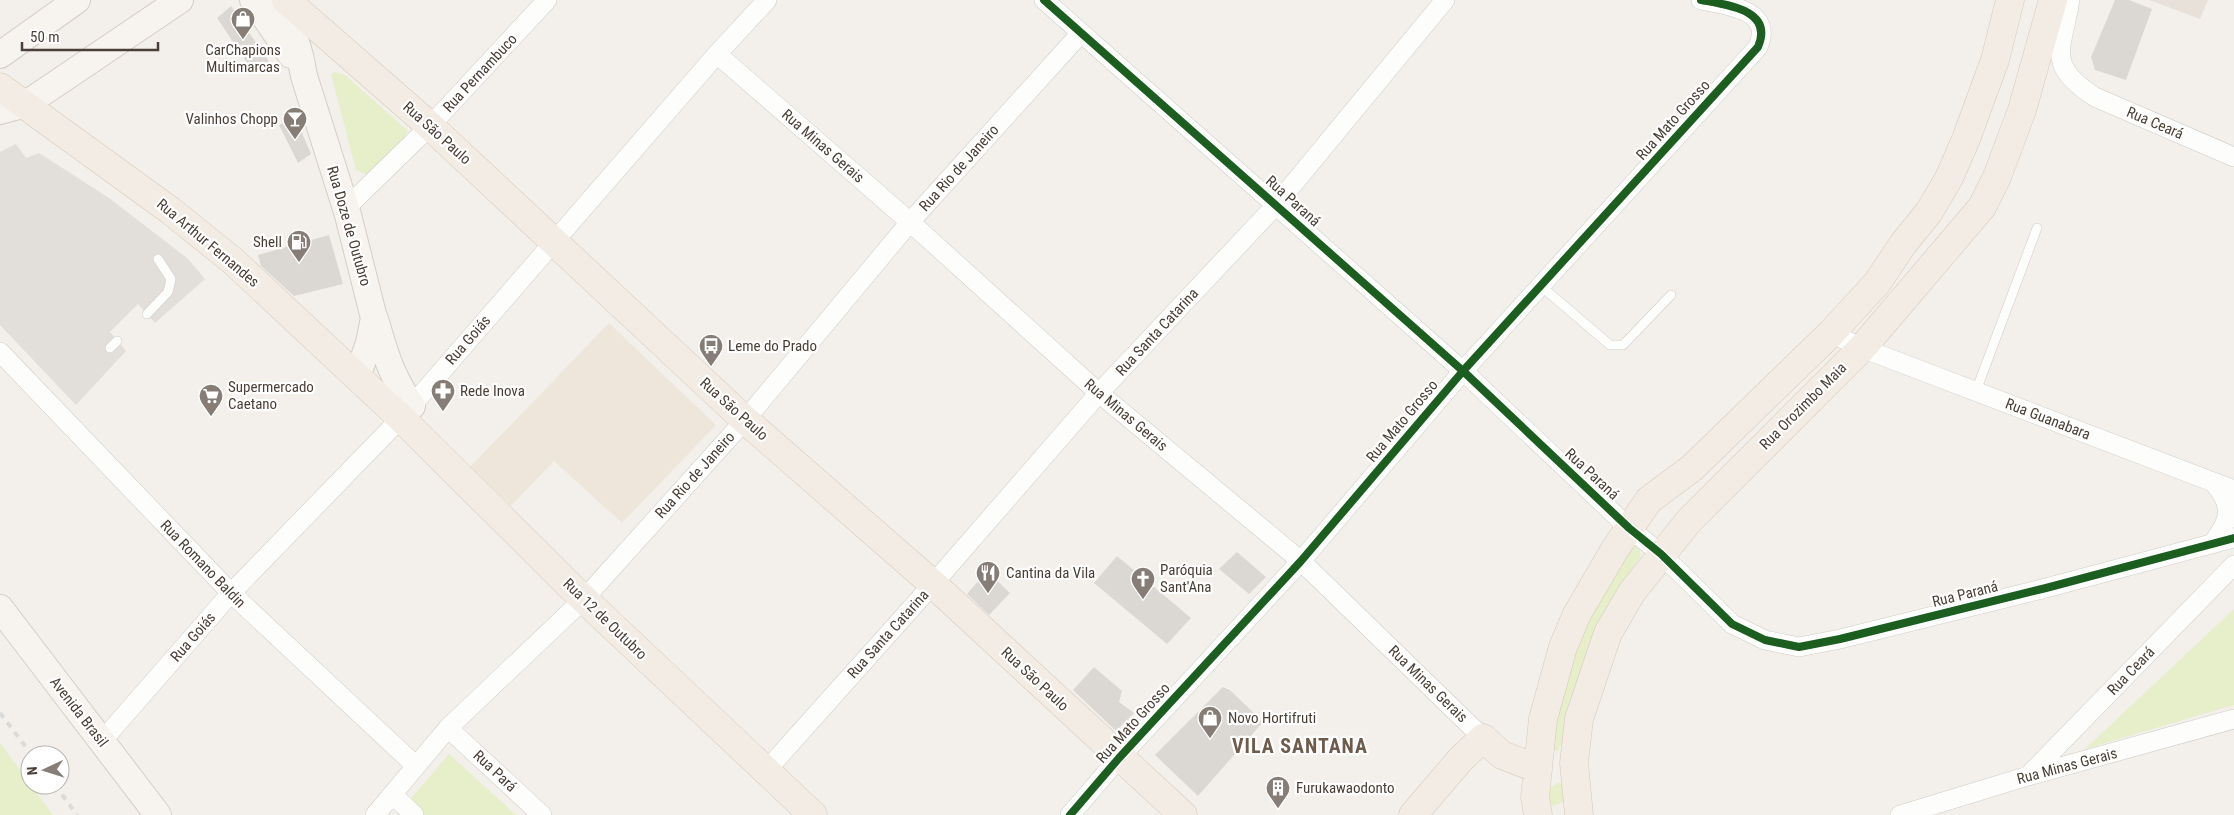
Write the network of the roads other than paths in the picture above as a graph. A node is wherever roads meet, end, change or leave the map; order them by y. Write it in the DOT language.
graph roads {
  1 [pos="77,0"];
  2 [pos="180,0"];
  3 [pos="253,0"];
  4 [pos="278,0"];
  5 [pos="286,0"];
  6 [pos="547,0"];
  7 [pos="767,0"];
  8 [pos="1044,0"];
  9 [pos="1445,0"];
  10 [pos="1701,0"];
  11 [pos="2010,0"];
  12 [pos="2053,0"];
  13 [pos="2070,0"];
  14 [pos="1081,34"];
  15 [pos="717,54"];
  16 [pos="0,56"];
  17 [pos="304,76"];
  18 [pos="0,87"];
  19 [pos="26,104"];
  20 [pos="0,111"];
  21 [pos="430,126"];
  22 [pos="2234,156"];
  23 [pos="1276,205"];
  24 [pos="346,208"];
  25 [pos="910,222"];
  26 [pos="2036,228"];
  27 [pos="553,242"];
  28 [pos="158,259"];
  29 [pos="1541,286"];
  30 [pos="1671,295"];
  31 [pos="147,314"];
  32 [pos="374,318"];
  33 [pos="1831,333"];
  34 [pos="118,341"];
  35 [pos="110,348"];
  36 [pos="1862,348"];
  37 [pos="0,352"];
  38 [pos="1463,371"];
  39 [pos="357,377"];
  40 [pos="1976,391"];
  41 [pos="1099,393"];
  42 [pos="407,412"];
  43 [pos="745,420"];
  44 [pos="2213,482"];
  45 [pos="2234,490"];
  46 [pos="1629,528"];
  47 [pos="2234,538"];
  48 [pos="2213,544"];
  49 [pos="1661,554"];
  50 [pos="1301,561"];
  51 [pos="2234,566"];
  52 [pos="933,584"];
  53 [pos="231,594"];
  54 [pos="584,599"];
  55 [pos="0,608"];
  56 [pos="2234,719"];
  57 [pos="448,728"];
  58 [pos="1484,738"];
  59 [pos="102,741"];
  60 [pos="1119,758"];
  61 [pos="1574,763"];
  62 [pos="416,766"];
  63 [pos="1538,769"];
  64 [pos="765,772"];
  65 [pos="2028,776"];
  66 [pos="393,795"];
  67 [pos="158,815"];
  68 [pos="376,815"];
  69 [pos="414,815"];
  70 [pos="542,815"];
  71 [pos="813,815"];
  72 [pos="1070,815"];
  73 [pos="1183,815"];
  74 [pos="1413,815"];
  75 [pos="1538,815"];
  76 [pos="1579,815"];
  77 [pos="1900,815"];
  1 -- 16 [label="main road"];
  2 -- 19 [label="main road"];
  3 -- 17 [label="main road, Rua Doze de Outubro"];
  4 -- 17 [label="main road, Rua Doze de Outubro"];
  5 -- 21 [label="main road, Rua São Paulo"];
  6 -- 21 [label="street, Rua Pernambuco"];
  7 -- 15 [label="street, Rua Goiás"];
  8 -- 14 [label="street, Rua Paraná"];
  9 -- 23 [label="street, Rua Santa Catarina"];
  10 -- 29 [label="street, Rua Mato Grosso"];
  11 -- 33 [label="main road"];
  12 -- 36 [label="main road, Rua Orozimbo Maia"];
  13 -- 22 [label="street, Rua Ceará"];
  14 -- 23 [label="street, Rua Paraná"];
  14 -- 25 [label="street, Rua Rio de Janeiro"];
  15 -- 25 [label="street, Rua Minas Gerais"];
  15 -- 27 [label="street, Rua Goiás"];
  17 -- 24 [label="main road, Rua Doze de Outubro"];
  18 -- 19 [label="main road, Rua Arthur Fernandes"];
  19 -- 20 [label="main road"];
  19 -- 39 [label="main road, Rua Arthur Fernandes"];
  21 -- 24 [label="street, Rua Pernambuco"];
  21 -- 27 [label="main road, Rua São Paulo"];
  23 -- 38 [label="street, Rua Paraná"];
  23 -- 41 [label="street, Rua Santa Catarina"];
  24 -- 32 [label="main road, Rua Doze de Outubro"];
  25 -- 41 [label="street, Rua Minas Gerais"];
  25 -- 43 [label="street, Rua Rio de Janeiro"];
  26 -- 40 [label="lane"];
  27 -- 42 [label="street, Rua Goiás"];
  27 -- 43 [label="main road, Rua São Paulo"];
  28 -- 31 [label="lane"];
  29 -- 30 [label="lane"];
  29 -- 38 [label="street, Rua Mato Grosso"];
  32 -- 39 [label="main road, Rua Doze de Outubro"];
  32 -- 42 [label="main road"];
  33 -- 36 [label="street, Rua Guanabara"];
  33 -- 46 [label="main road"];
  34 -- 35 [label="lane"];
  36 -- 40 [label="street, Rua Guanabara"];
  36 -- 49 [label="main road, Rua Orozimbo Maia"];
  37 -- 53 [label="street, Rua Romano Baldin"];
  38 -- 46 [label="street, Rua Paraná"];
  38 -- 50 [label="street, Rua Mato Grosso"];
  39 -- 42 [label="main road, Rua Arthur Fernandes"];
  40 -- 44 [label="street, Rua Guanabara"];
  41 -- 50 [label="street, Rua Minas Gerais"];
  41 -- 52 [label="street, Rua Santa Catarina"];
  42 -- 53 [label="street, Rua Goiás"];
  42 -- 54 [label="main road, Rua 12 de Outubro"];
  43 -- 52 [label="main road, Rua São Paulo"];
  43 -- 54 [label="street, Rua Rio de Janeiro"];
  44 -- 45 [label="street, Rua Guanabara"];
  44 -- 48 [label="street"];
  46 -- 49 [label="street, Rua Paraná"];
  46 -- 63 [label="main road"];
  47 -- 48 [label="street, Rua Paraná"];
  48 -- 49 [label="street, Rua Paraná"];
  49 -- 61 [label="main road, Rua Orozimbo Maia"];
  50 -- 58 [label="street, Rua Minas Gerais"];
  50 -- 60 [label="street, Rua Mato Grosso"];
  51 -- 65 [label="street, Rua Ceará"];
  52 -- 60 [label="main road, Rua São Paulo"];
  52 -- 64 [label="street, Rua Santa Catarina"];
  53 -- 59 [label="street, Rua Goiás"];
  53 -- 62 [label="street, Rua Romano Baldin"];
  54 -- 57 [label="street, Rua Rio de Janeiro"];
  54 -- 64 [label="main road, Rua 12 de Outubro"];
  55 -- 59 [label="main road, Avenida Brasil"];
  56 -- 65 [label="street, Rua Minas Gerais"];
  57 -- 62 [label="street, Rua Rio de Janeiro"];
  57 -- 70 [label="street, Rua Pará"];
  58 -- 63 [label="main road, Rua Minas Gerais"];
  58 -- 74 [label="main road"];
  59 -- 67 [label="main road, Avenida Brasil"];
  60 -- 72 [label="street, Rua Mato Grosso"];
  60 -- 73 [label="main road, Rua São Paulo"];
  61 -- 63 [label="main road"];
  61 -- 76 [label="main road, Rua Orozimbo Maia"];
  62 -- 66 [label="street, Rua Rio de Janeiro"];
  63 -- 75 [label="main road"];
  64 -- 71 [label="main road, Rua 12 de Outubro"];
  65 -- 77 [label="street, Rua Minas Gerais"];
  66 -- 68 [label="street, Rua Rio de Janeiro"];
  66 -- 69 [label="street"];
}
